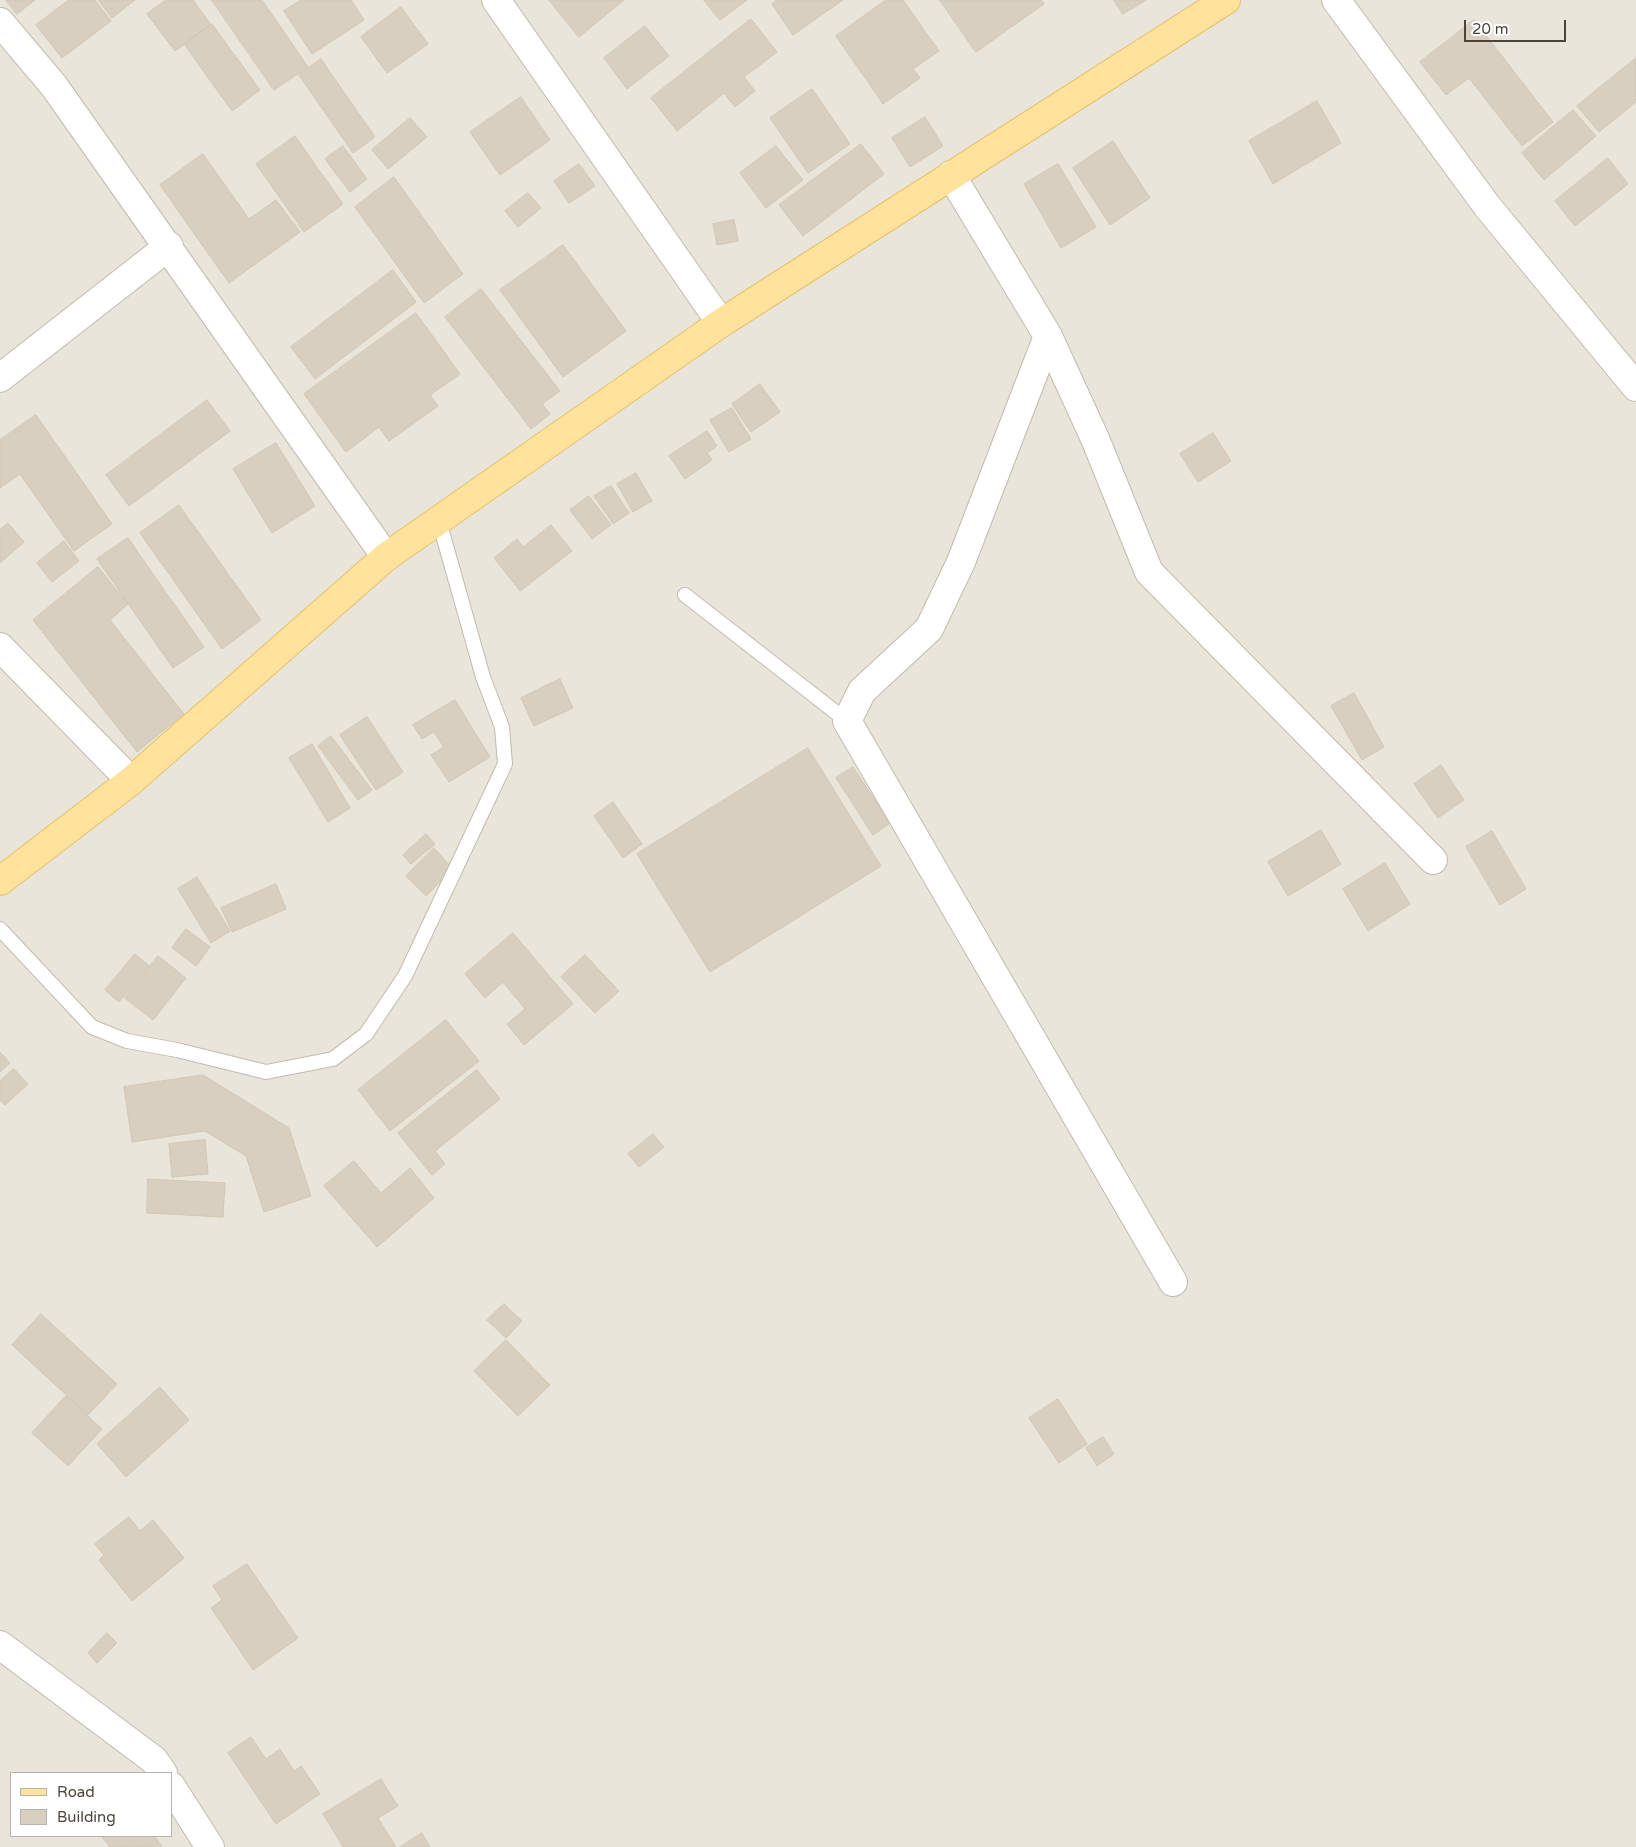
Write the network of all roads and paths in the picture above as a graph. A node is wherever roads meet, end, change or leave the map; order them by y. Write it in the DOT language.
graph roads {
  1 [pos="496,0"];
  2 [pos="1226,0"];
  3 [pos="1336,0"];
  4 [pos="0,22"];
  5 [pos="951,175"];
  6 [pos="169,246"];
  7 [pos="721,323"];
  8 [pos="1048,336"];
  9 [pos="0,378"];
  10 [pos="1636,387"];
  11 [pos="439,521"];
  12 [pos="386,557"];
  13 [pos="685,595"];
  14 [pos="0,647"];
  15 [pos="847,721"];
  16 [pos="130,781"];
  17 [pos="1433,860"];
  18 [pos="0,881"];
  19 [pos="0,929"];
  20 [pos="1173,1282"];
  21 [pos="0,1645"];
  22 [pos="162,1772"];
  23 [pos="172,1788"];
  24 [pos="210,1847"];
  1 -- 7 [label="street"];
  2 -- 5 [label="main road"];
  3 -- 10 [label="street"];
  4 -- 6 [label="street"];
  5 -- 7 [label="main road"];
  5 -- 8 [label="street"];
  6 -- 9 [label="street"];
  6 -- 12 [label="street"];
  7 -- 11 [label="main road"];
  8 -- 15 [label="street"];
  8 -- 17 [label="street"];
  11 -- 12 [label="main road"];
  11 -- 19 [label="lane"];
  12 -- 16 [label="main road"];
  13 -- 15 [label="lane"];
  14 -- 16 [label="street"];
  15 -- 20 [label="street"];
  16 -- 18 [label="main road"];
  21 -- 22 [label="street"];
  23 -- 24 [label="street"];
}
